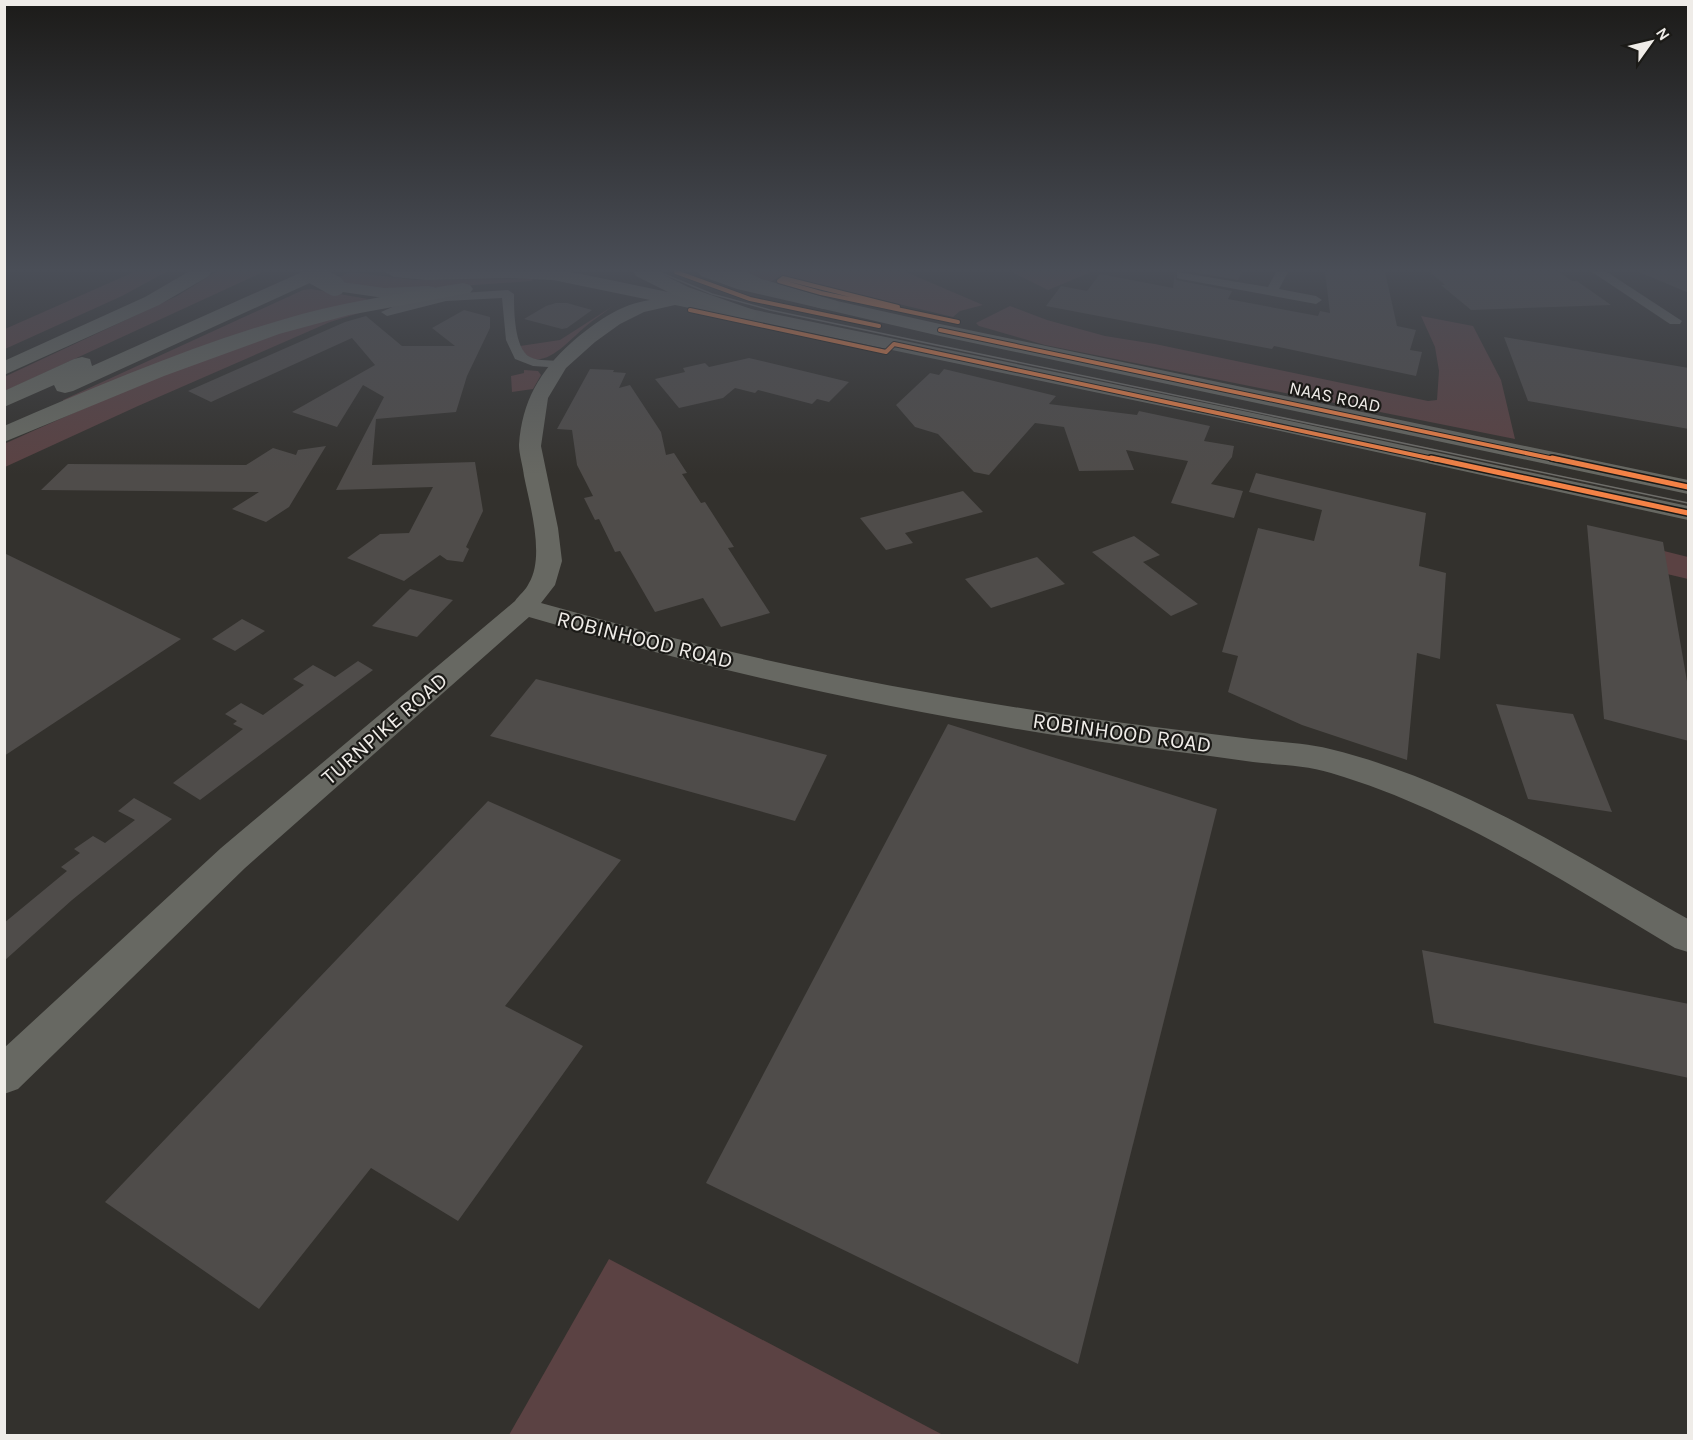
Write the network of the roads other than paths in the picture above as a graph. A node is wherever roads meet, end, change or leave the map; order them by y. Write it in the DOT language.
graph roads {
  1 [pos="47,339"];
  2 [pos="69,339"];
  3 [pos="137,339"];
  4 [pos="167,339"];
  5 [pos="246,339"];
  6 [pos="512,339"];
  7 [pos="587,339"];
  8 [pos="868,339"];
  9 [pos="991,339"];
  10 [pos="4,361"];
  11 [pos="558,365"];
  12 [pos="4,369"];
  13 [pos="4,400"];
  14 [pos="4,415"];
  15 [pos="4,435"];
  16 [pos="1689,487"];
  17 [pos="1689,513"];
  18 [pos="524,607"];
  19 [pos="1689,937"];
  20 [pos="4,1075"];
  1 -- 10 [label="highway"];
  2 -- 12 [label="highway"];
  3 -- 13 [label="highway"];
  4 -- 14 [label="highway"];
  5 -- 15 [label="highway"];
  6 -- 11 [label="street"];
  7 -- 11 [label="main road, TURNPIKE ROAD"];
  8 -- 17 [label="main road, NAAS ROAD"];
  9 -- 16 [label="main road, NAAS ROAD"];
  11 -- 18 [label="main road, TURNPIKE ROAD"];
  18 -- 19 [label="main road, ROBINHOOD ROAD"];
  18 -- 20 [label="main road, TURNPIKE ROAD"];
}
